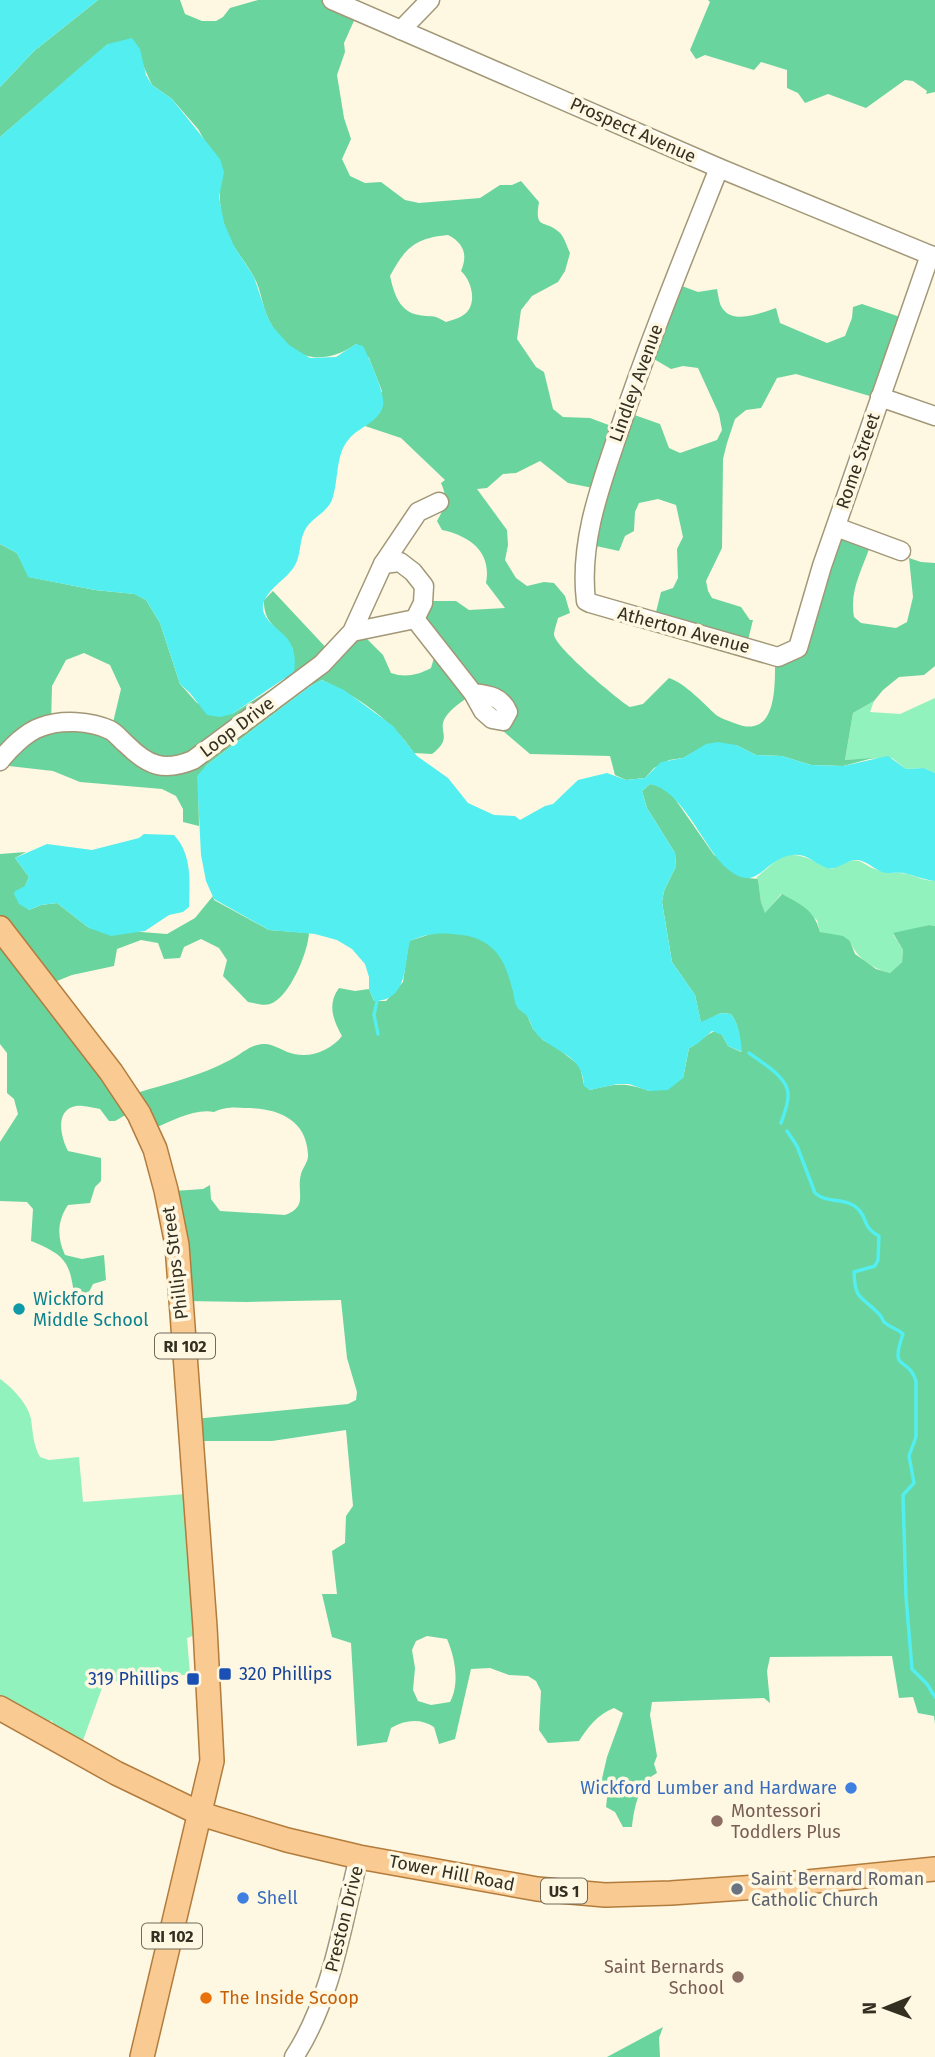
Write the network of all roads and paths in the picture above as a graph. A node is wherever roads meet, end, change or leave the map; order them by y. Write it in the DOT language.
graph roads {
  1 [pos="332,0"];
  2 [pos="430,0"];
  3 [pos="401,30"];
  4 [pos="719,168"];
  5 [pos="932,256"];
  6 [pos="880,397"];
  7 [pos="935,416"];
  8 [pos="439,502"];
  9 [pos="836,527"];
  10 [pos="901,551"];
  11 [pos="383,564"];
  12 [pos="590,603"];
  13 [pos="415,619"];
  14 [pos="352,632"];
  15 [pos="778,657"];
  16 [pos="473,693"];
  17 [pos="0,761"];
  18 [pos="0,928"];
  19 [pos="0,1708"];
  20 [pos="201,1815"];
  21 [pos="359,1857"];
  22 [pos="935,1869"];
  23 [pos="142,2057"];
  24 [pos="294,2057"];
  1 -- 3 [label="street, Prospect Avenue"];
  2 -- 3 [label="street"];
  3 -- 4 [label="street, Prospect Avenue"];
  4 -- 5 [label="street, Prospect Avenue"];
  4 -- 12 [label="street, Lindley Avenue"];
  5 -- 6 [label="street, Rome Street"];
  6 -- 7 [label="street"];
  6 -- 9 [label="street, Rome Street"];
  8 -- 11 [label="street, Loop Drive"];
  9 -- 10 [label="street"];
  9 -- 15 [label="street, Rome Street"];
  11 -- 13 [label="street"];
  11 -- 14 [label="street, Loop Drive"];
  12 -- 15 [label="street, Atherton Avenue"];
  13 -- 14 [label="street"];
  13 -- 16 [label="street"];
  14 -- 17 [label="street, Loop Drive"];
  18 -- 20 [label="main road, Phillips Street / RI 102"];
  19 -- 20 [label="main road, Tower Hill Road / US 1"];
  20 -- 21 [label="main road, Tower Hill Road / US 1"];
  20 -- 23 [label="main road, RI 102"];
  21 -- 22 [label="main road, Tower Hill Road / US 1"];
  21 -- 24 [label="street, Preston Drive"];
}
